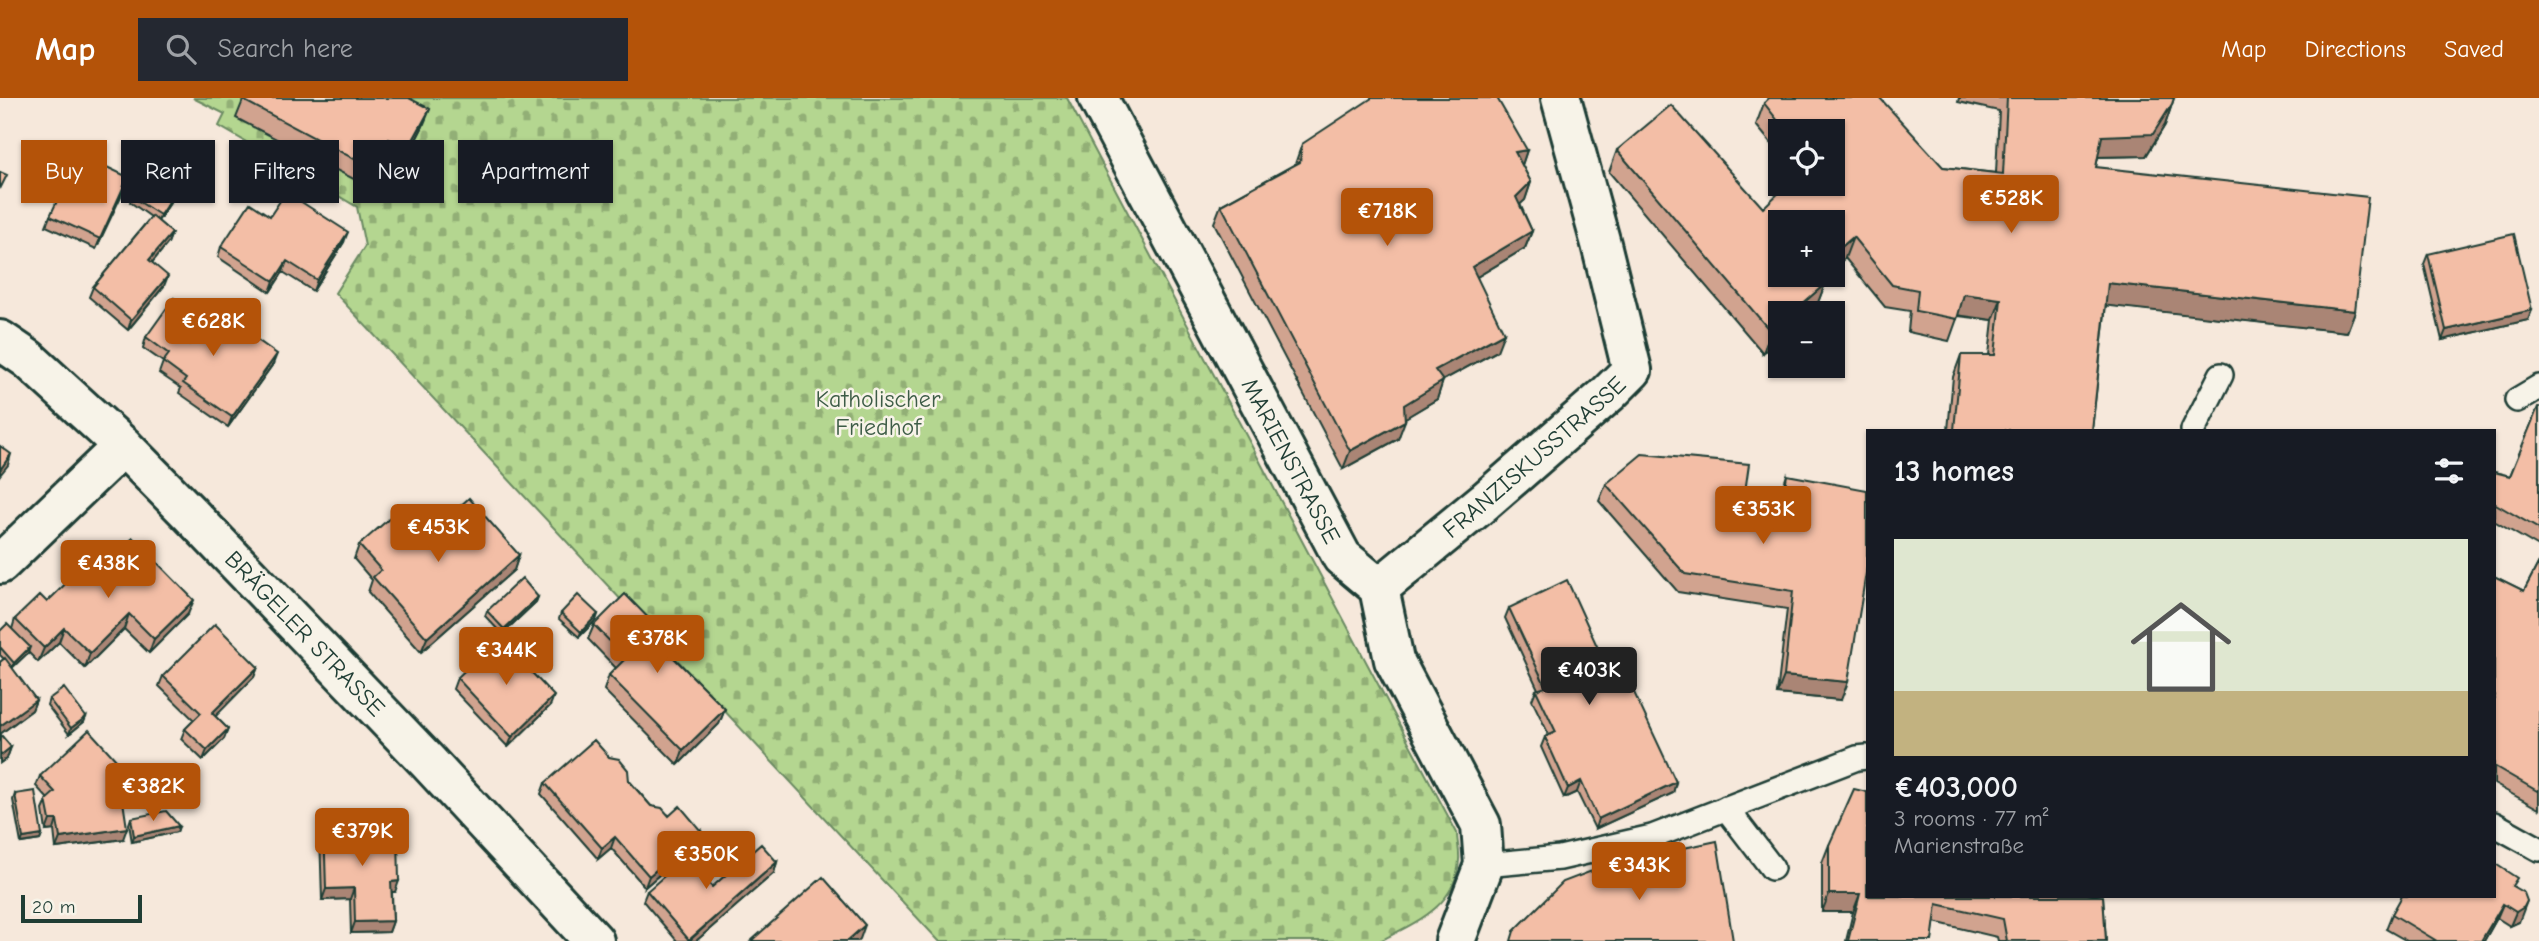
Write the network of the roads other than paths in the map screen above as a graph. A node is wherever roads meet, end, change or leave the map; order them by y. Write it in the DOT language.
graph roads {
  1 [pos="1098,98"];
  2 [pos="1561,98"];
  3 [pos="0,340"];
  4 [pos="2221,375"];
  5 [pos="2539,387"];
  6 [pos="2517,400"];
  7 [pos="2194,429"];
  8 [pos="123,446"];
  9 [pos="0,564"];
  10 [pos="1379,587"];
  11 [pos="1866,757"];
  12 [pos="1726,808"];
  13 [pos="2496,825"];
  14 [pos="2539,849"];
  15 [pos="1484,865"];
  16 [pos="1772,867"];
  17 [pos="594,941"];
  18 [pos="1455,941"];
  1 -- 10 [label="street, MARIENSTRASSE"];
  2 -- 10 [label="street, FRANZISKUSSTRASSE"];
  3 -- 8 [label="street, BRÄGELER STRASSE"];
  4 -- 7 [label="lane"];
  5 -- 6 [label="lane"];
  8 -- 9 [label="street"];
  8 -- 17 [label="street, BRÄGELER STRASSE"];
  10 -- 15 [label="street"];
  11 -- 12 [label="lane"];
  12 -- 15 [label="lane"];
  12 -- 16 [label="lane"];
  13 -- 14 [label="lane"];
  15 -- 18 [label="street"];
}
